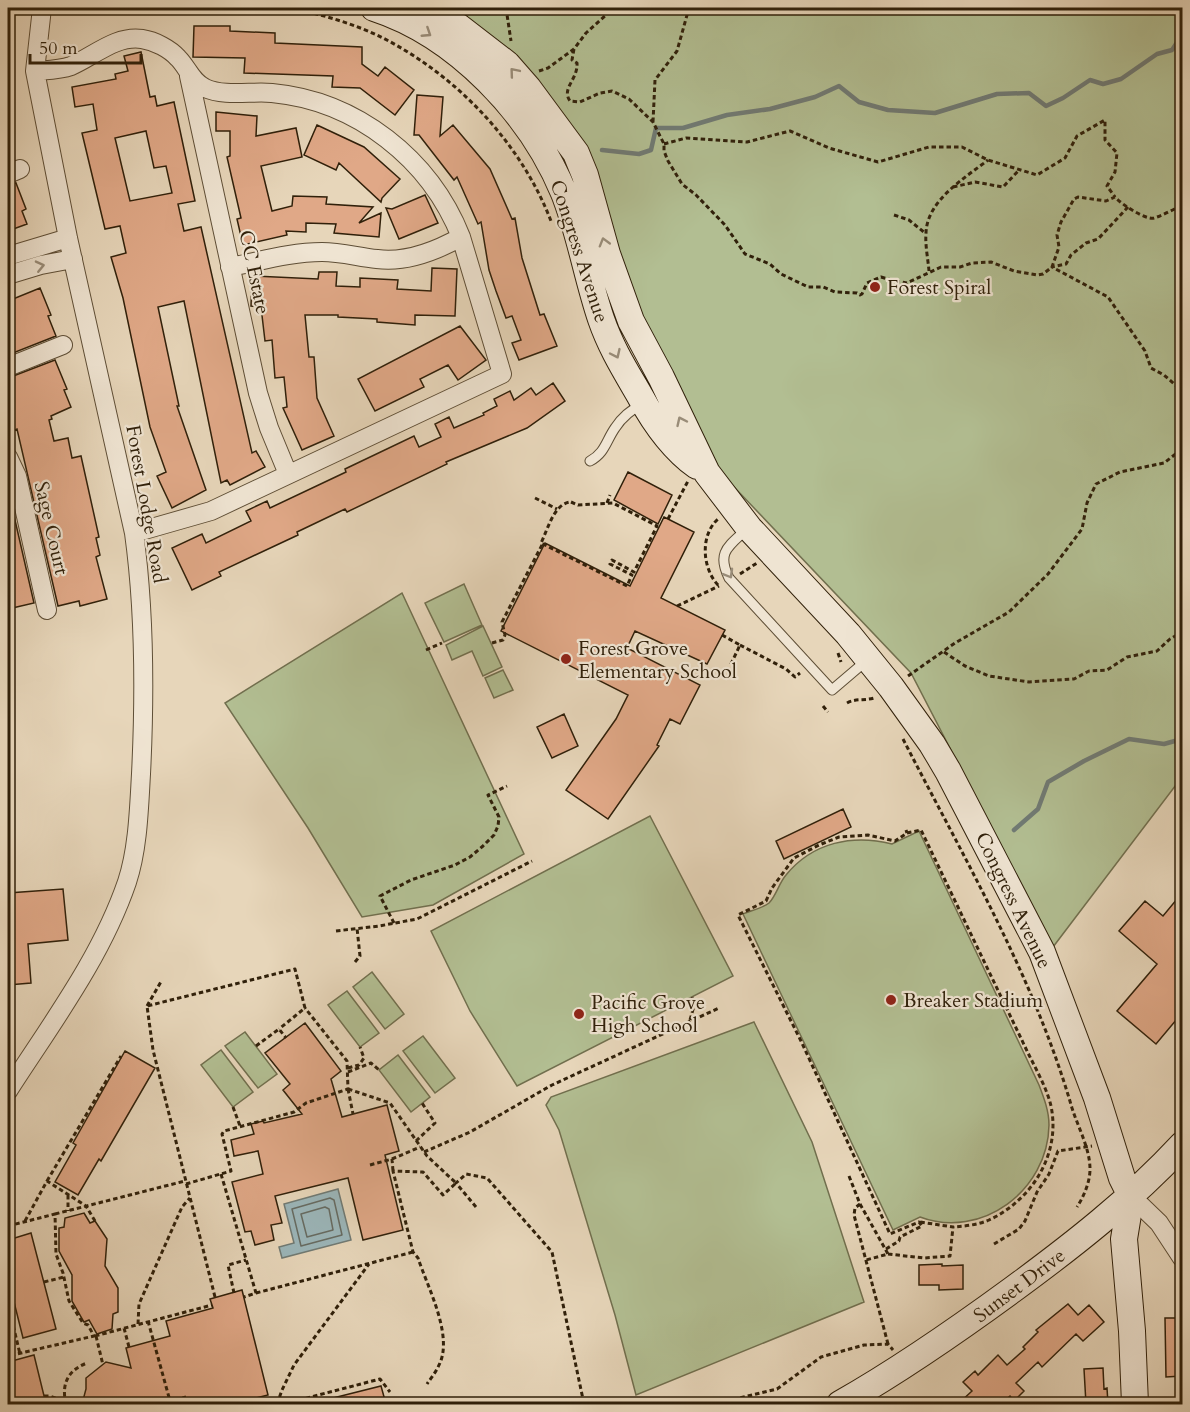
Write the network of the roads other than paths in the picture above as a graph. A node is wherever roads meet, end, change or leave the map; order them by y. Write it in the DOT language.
graph roads {
  1 [pos="42,8"];
  2 [pos="374,8"];
  3 [pos="426,8"];
  4 [pos="35,71"];
  5 [pos="189,76"];
  6 [pos="461,237"];
  7 [pos="68,238"];
  8 [pos="8,256"];
  9 [pos="73,259"];
  10 [pos="230,267"];
  11 [pos="8,275"];
  12 [pos="63,345"];
  13 [pos="8,367"];
  14 [pos="644,404"];
  15 [pos="8,457"];
  16 [pos="590,461"];
  17 [pos="288,474"];
  18 [pos="698,476"];
  19 [pos="749,528"];
  20 [pos="134,533"];
  21 [pos="47,610"];
  22 [pos="868,659"];
  23 [pos="8,1091"];
  24 [pos="1182,1145"];
  25 [pos="1131,1196"];
  26 [pos="1182,1258"];
  27 [pos="840,1404"];
  28 [pos="1135,1404"];
  1 -- 4 [label="street, Forest Lodge Road"];
  2 -- 14 [label="street, Congress Avenue, one-way"];
  18 -- 3 [label="street, Congress Avenue, one-way"];
  4 -- 5 [label="street"];
  4 -- 7 [label="street, Forest Lodge Road"];
  5 -- 6 [label="street"];
  5 -- 10 [label="street, CC Estate"];
  6 -- 10 [label="street"];
  6 -- 17 [label="street"];
  7 -- 8 [label="street"];
  7 -- 9 [label="street, Forest Lodge Road"];
  11 -- 9 [label="street, one-way"];
  9 -- 20 [label="street, Forest Lodge Road"];
  10 -- 17 [label="street, CC Estate"];
  12 -- 13 [label="street"];
  14 -- 16 [label="lane"];
  14 -- 18 [label="street, Congress Avenue"];
  15 -- 21 [label="street, Sage Court"];
  17 -- 20 [label="street"];
  18 -- 19 [label="street, Congress Avenue"];
  19 -- 22 [label="street, Congress Avenue"];
  19 -- 22 [label="lane, one-way"];
  20 -- 23 [label="street, Forest Lodge Road"];
  22 -- 25 [label="street, Congress Avenue"];
  24 -- 25 [label="street, Sunset Drive"];
  25 -- 26 [label="street"];
  25 -- 27 [label="street, Sunset Drive"];
  25 -- 28 [label="street"];
}
